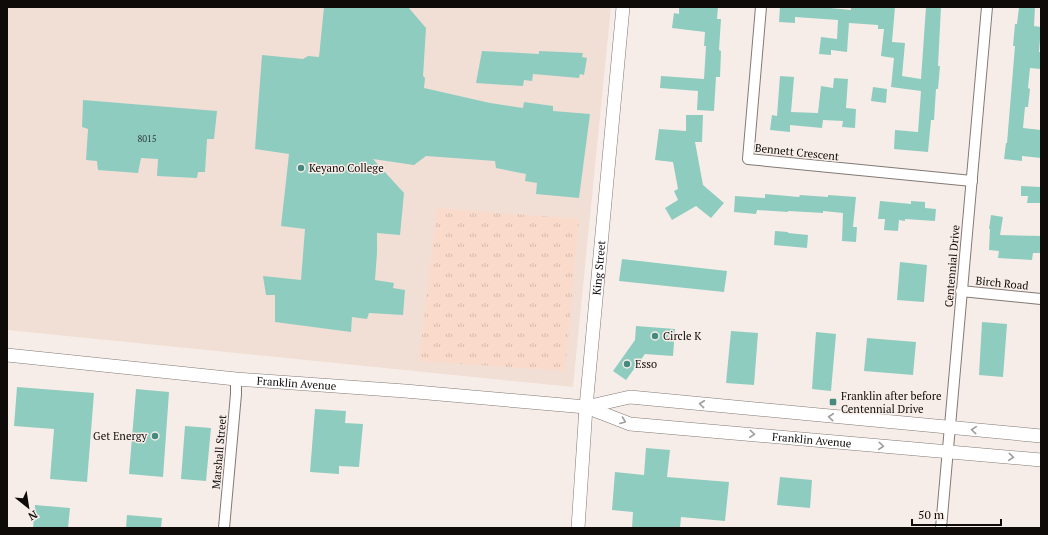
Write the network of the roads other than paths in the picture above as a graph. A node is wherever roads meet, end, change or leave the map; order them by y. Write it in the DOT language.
graph roads {
  1 [pos="623,7"];
  2 [pos="761,7"];
  3 [pos="987,7"];
  4 [pos="972,181"];
  5 [pos="961,291"];
  6 [pos="1041,299"];
  7 [pos="7,355"];
  8 [pos="236,379"];
  9 [pos="586,407"];
  10 [pos="950,428"];
  11 [pos="1041,436"];
  12 [pos="947,451"];
  13 [pos="1041,460"];
  14 [pos="224,528"];
  15 [pos="578,528"];
  16 [pos="941,528"];
  1 -- 9 [label="main road, King Street"];
  2 -- 4 [label="street, Bennett Crescent"];
  3 -- 4 [label="street, Centennial Drive"];
  4 -- 5 [label="street, Centennial Drive"];
  5 -- 6 [label="street, Birch Road"];
  5 -- 10 [label="street, Centennial Drive"];
  7 -- 8 [label="main road, Franklin Avenue"];
  8 -- 9 [label="main road, Franklin Avenue"];
  8 -- 14 [label="street, Marshall Street"];
  10 -- 9 [label="main road, Franklin Avenue, one-way"];
  9 -- 12 [label="main road, Franklin Avenue, one-way"];
  9 -- 15 [label="main road, King Street"];
  11 -- 10 [label="main road, Franklin Avenue, one-way"];
  10 -- 12 [label="street, Centennial Drive"];
  12 -- 13 [label="main road, Franklin Avenue, one-way"];
  12 -- 16 [label="street, Centennial Drive"];
}
